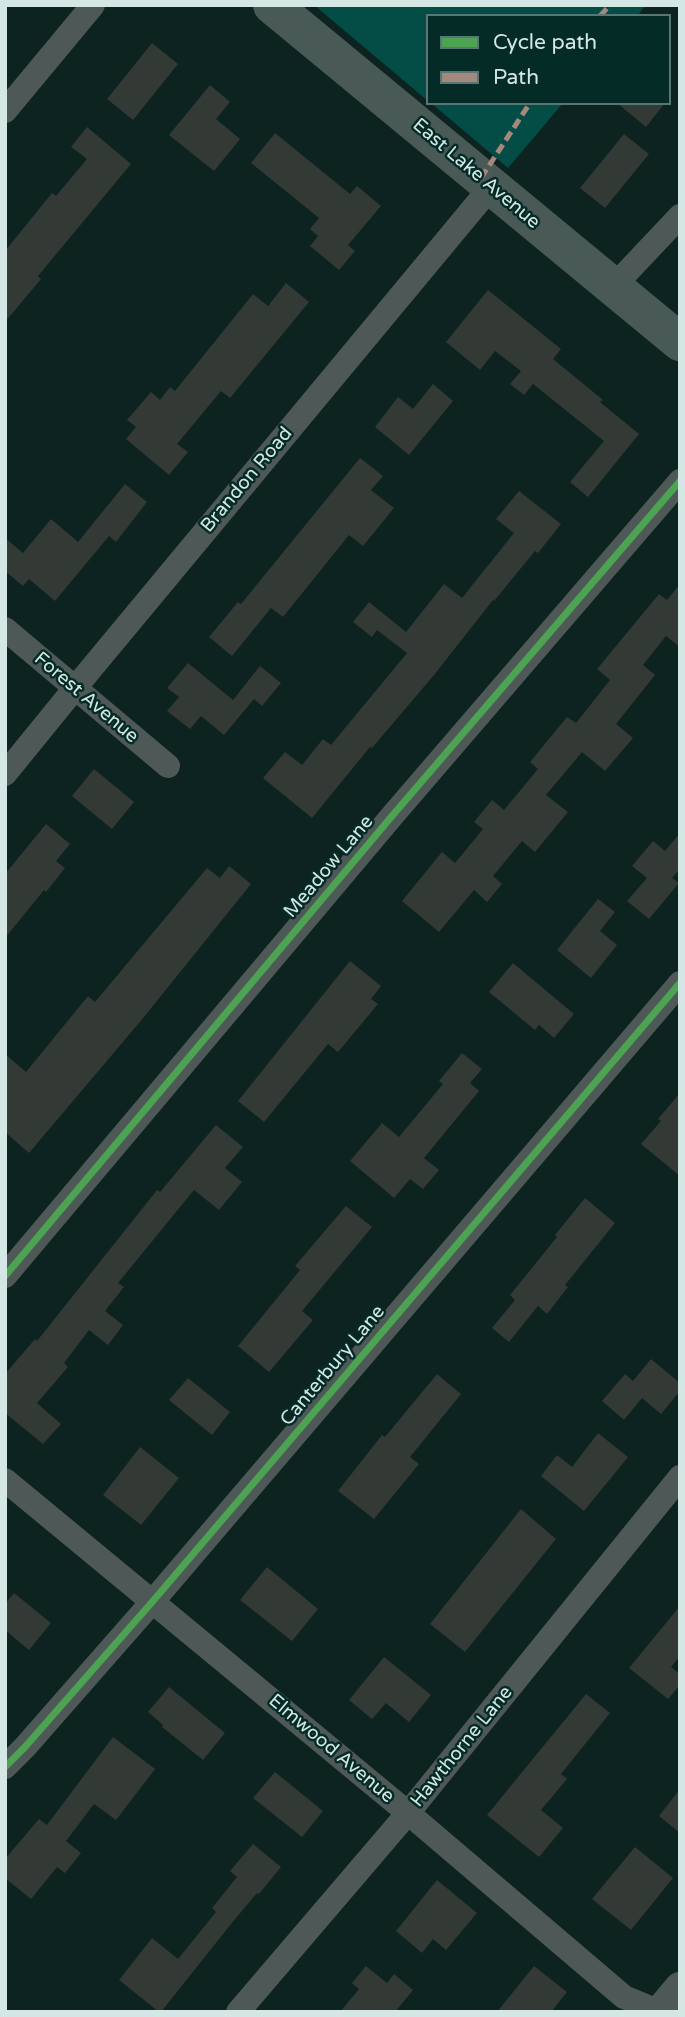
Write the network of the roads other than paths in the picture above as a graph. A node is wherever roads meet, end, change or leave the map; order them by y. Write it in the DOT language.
graph roads {
  1 [pos="93,5"];
  2 [pos="272,5"];
  3 [pos="5,111"];
  4 [pos="491,187"];
  5 [pos="680,216"];
  6 [pos="613,287"];
  7 [pos="680,342"];
  8 [pos="680,481"];
  9 [pos="5,629"];
  10 [pos="75,688"];
  11 [pos="168,766"];
  12 [pos="5,774"];
  13 [pos="680,983"];
  14 [pos="5,1276"];
  15 [pos="680,1476"];
  16 [pos="5,1480"];
  17 [pos="153,1601"];
  18 [pos="5,1767"];
  19 [pos="408,1813"];
  20 [pos="680,1988"];
  21 [pos="238,2012"];
  22 [pos="660,2012"];
  1 -- 3 [label="street"];
  2 -- 4 [label="main road, East Lake Avenue"];
  4 -- 6 [label="main road, East Lake Avenue"];
  4 -- 10 [label="street, Brandon Road"];
  5 -- 6 [label="street"];
  6 -- 7 [label="main road, East Lake Avenue"];
  8 -- 14 [label="street, Meadow Lane"];
  9 -- 10 [label="street, Forest Avenue"];
  10 -- 11 [label="street, Forest Avenue"];
  10 -- 12 [label="street, Brandon Road"];
  13 -- 17 [label="street, Canterbury Lane"];
  15 -- 19 [label="street, Hawthorne Lane"];
  16 -- 17 [label="street, Elmwood Avenue"];
  17 -- 18 [label="street, Canterbury Lane"];
  17 -- 19 [label="street, Elmwood Avenue"];
  19 -- 21 [label="street, Hawthorne Lane"];
  19 -- 22 [label="street, Elmwood Avenue"];
  20 -- 22 [label="street"];
}
